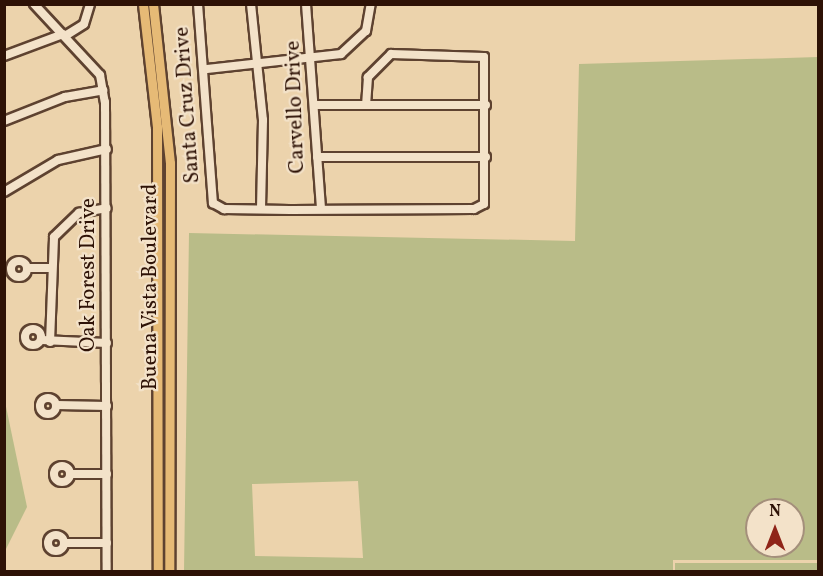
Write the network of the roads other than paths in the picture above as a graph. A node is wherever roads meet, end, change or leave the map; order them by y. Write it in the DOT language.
graph roads {
  1 [pos="34,4"];
  2 [pos="90,4"];
  3 [pos="143,4"];
  4 [pos="153,4"];
  5 [pos="198,4"];
  6 [pos="251,4"];
  7 [pos="306,4"];
  8 [pos="370,4"];
  9 [pos="64,35"];
  10 [pos="4,56"];
  11 [pos="313,57"];
  12 [pos="258,63"];
  13 [pos="207,69"];
  14 [pos="103,90"];
  15 [pos="314,105"];
  16 [pos="366,105"];
  17 [pos="486,105"];
  18 [pos="4,121"];
  19 [pos="107,149"];
  20 [pos="317,157"];
  21 [pos="486,157"];
  22 [pos="4,192"];
  23 [pos="321,207"];
  24 [pos="107,208"];
  25 [pos="261,208"];
  26 [pos="50,267"];
  27 [pos="28,268"];
  28 [pos="42,340"];
  29 [pos="50,342"];
  30 [pos="107,343"];
  31 [pos="57,405"];
  32 [pos="107,406"];
  33 [pos="71,474"];
  34 [pos="107,474"];
  35 [pos="64,543"];
  36 [pos="107,543"];
  37 [pos="106,572"];
  38 [pos="158,572"];
  39 [pos="169,572"];
  1 -- 9 [label="street, Oak Forest Drive"];
  2 -- 9 [label="street"];
  3 -- 38 [label="main road, Buena Vista Boulevard"];
  4 -- 39 [label="main road, Buena Vista Boulevard"];
  5 -- 13 [label="street, Santa Cruz Drive"];
  6 -- 12 [label="street"];
  7 -- 11 [label="street, Carvello Drive"];
  8 -- 11 [label="street"];
  9 -- 10 [label="street"];
  9 -- 14 [label="street, Oak Forest Drive"];
  11 -- 12 [label="street"];
  11 -- 15 [label="street, Carvello Drive"];
  12 -- 13 [label="street"];
  12 -- 25 [label="street"];
  13 -- 25 [label="street, Santa Cruz Drive"];
  14 -- 18 [label="street"];
  14 -- 19 [label="street, Oak Forest Drive"];
  15 -- 16 [label="street"];
  15 -- 20 [label="street, Carvello Drive"];
  16 -- 17 [label="street"];
  16 -- 17 [label="street"];
  17 -- 21 [label="street"];
  19 -- 22 [label="street"];
  19 -- 24 [label="street, Oak Forest Drive"];
  20 -- 21 [label="street"];
  20 -- 23 [label="street, Carvello Drive"];
  21 -- 23 [label="street"];
  23 -- 25 [label="street"];
  24 -- 26 [label="street"];
  24 -- 30 [label="street, Oak Forest Drive"];
  26 -- 27 [label="street"];
  26 -- 29 [label="street"];
  28 -- 29 [label="street"];
  29 -- 30 [label="street"];
  30 -- 32 [label="street, Oak Forest Drive"];
  31 -- 32 [label="street"];
  32 -- 34 [label="street, Oak Forest Drive"];
  33 -- 34 [label="street"];
  34 -- 36 [label="street, Oak Forest Drive"];
  35 -- 36 [label="street"];
  36 -- 37 [label="street, Oak Forest Drive"];
}
